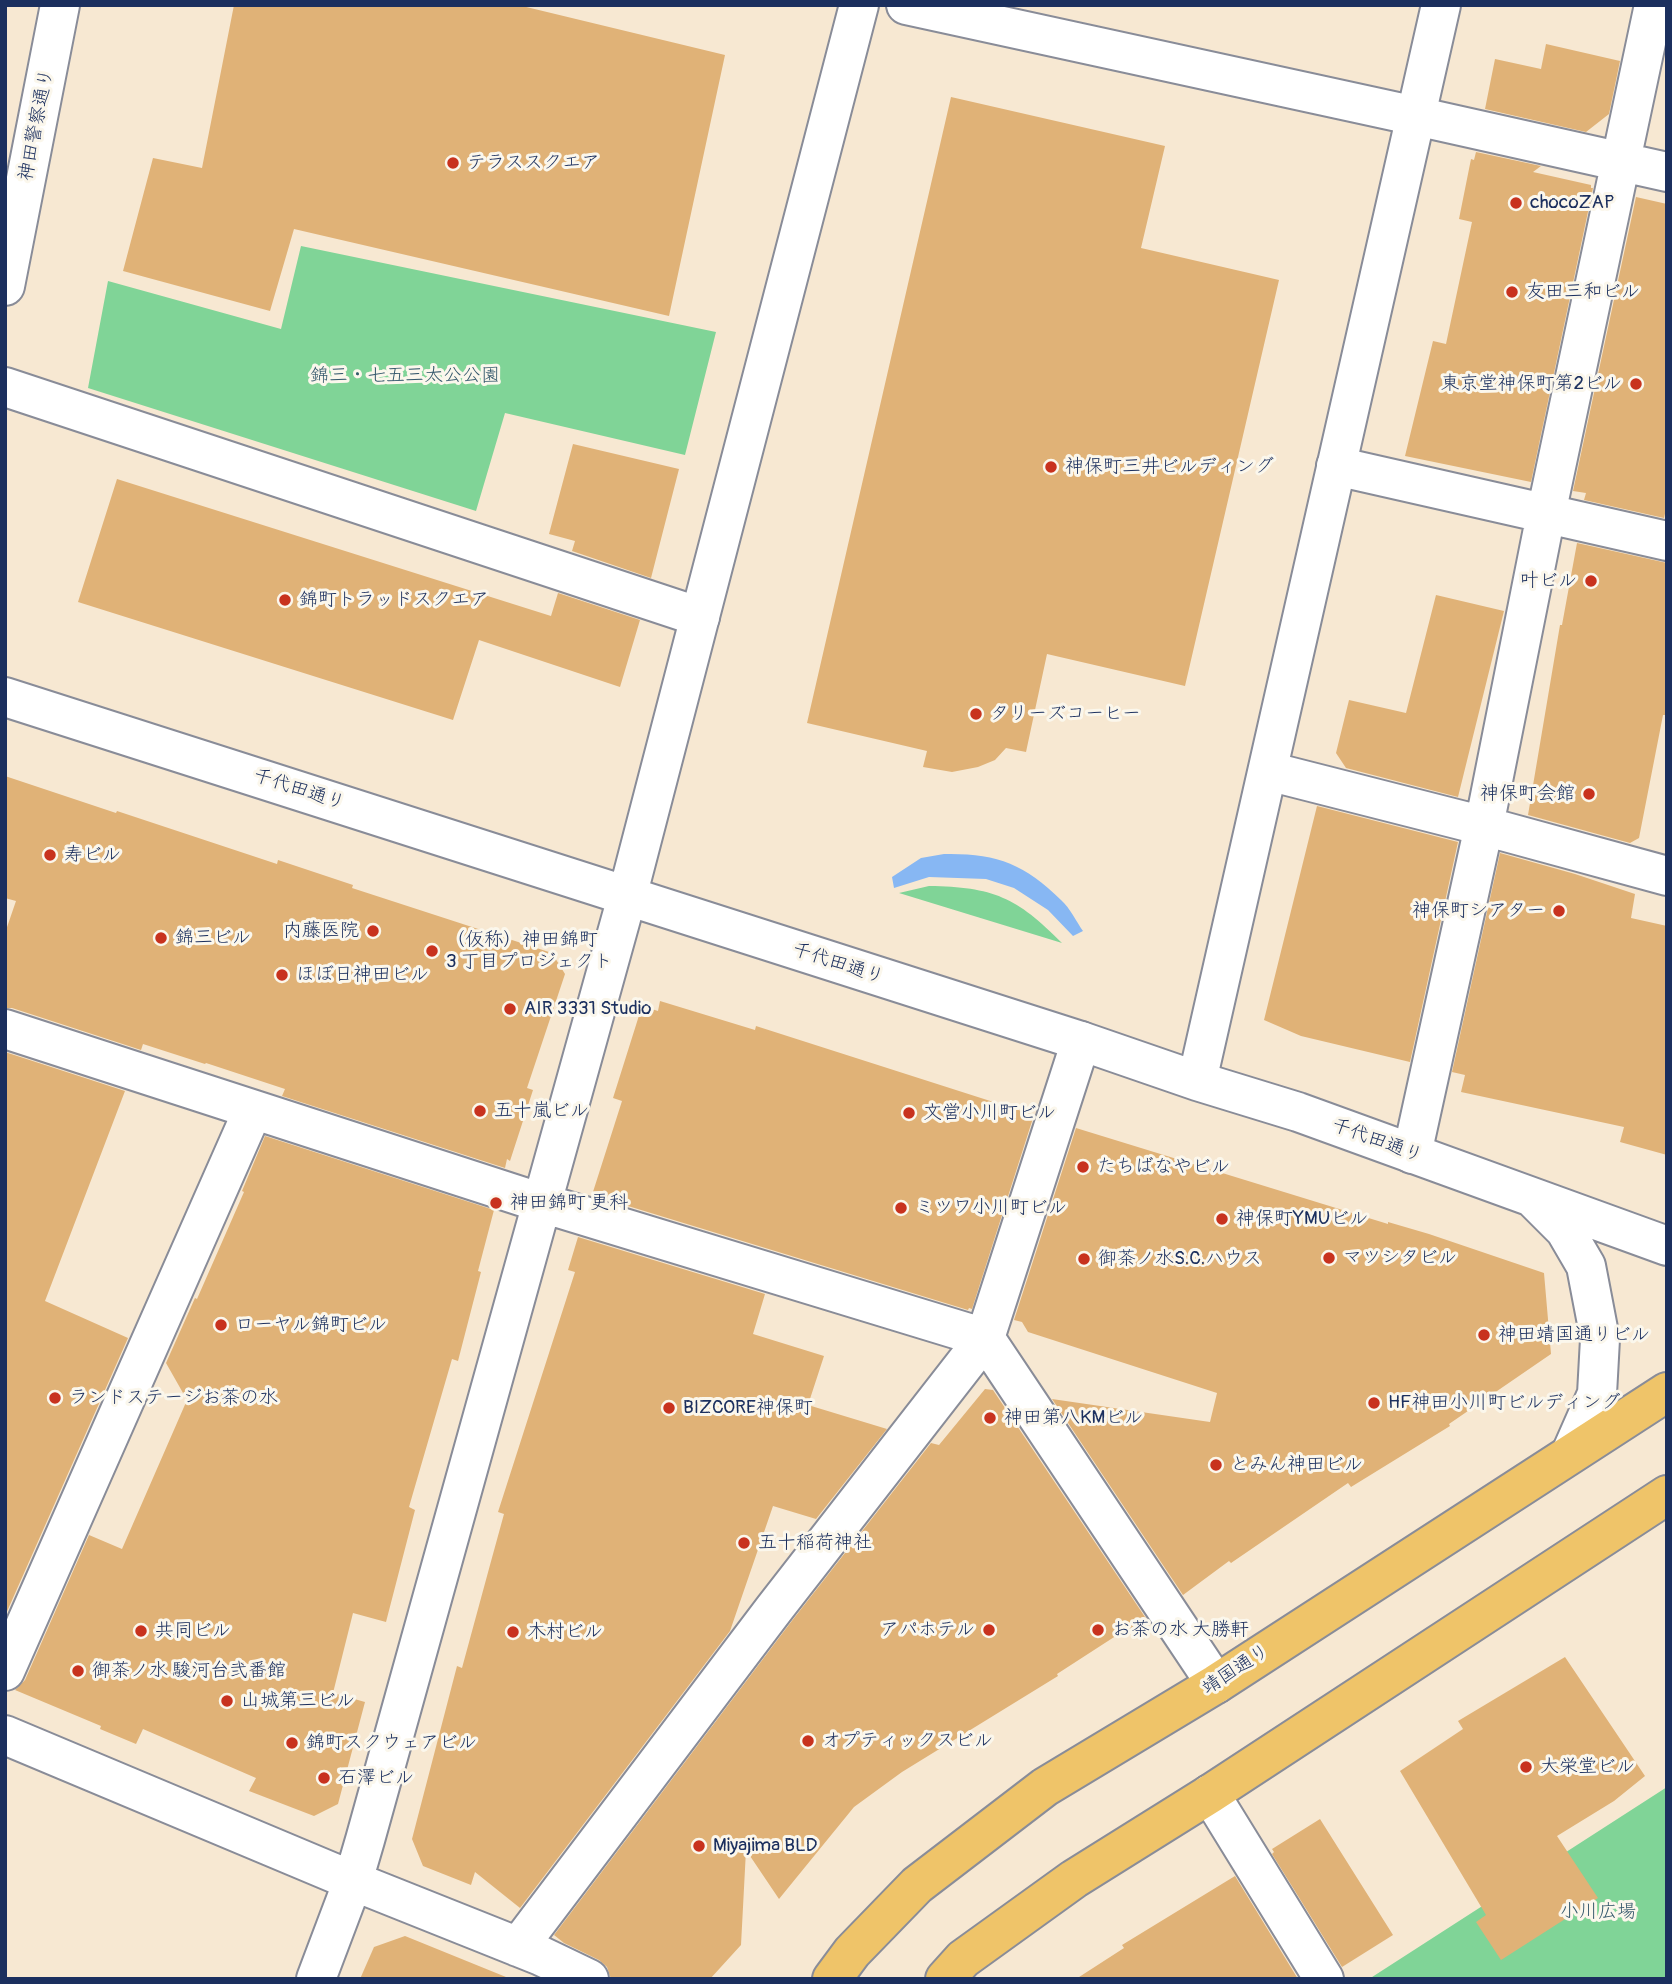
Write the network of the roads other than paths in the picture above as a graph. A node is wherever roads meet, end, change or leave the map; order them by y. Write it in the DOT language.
graph roads {
  1 [pos="60,5"];
  2 [pos="859,5"];
  3 [pos="906,5"];
  4 [pos="1441,5"];
  5 [pos="1654,5"];
  6 [pos="1416,116"];
  7 [pos="1620,162"];
  8 [pos="1667,172"];
  9 [pos="5,286"];
  10 [pos="5,387"];
  11 [pos="1336,466"];
  12 [pos="1546,514"];
  13 [pos="1667,541"];
  14 [pos="700,617"];
  15 [pos="5,697"];
  16 [pos="1268,771"];
  17 [pos="1484,826"];
  18 [pos="1667,876"];
  19 [pos="627,897"];
  20 [pos="5,1029"];
  21 [pos="1081,1041"];
  22 [pos="1198,1081"];
  23 [pos="253,1110"];
  24 [pos="1412,1154"];
  25 [pos="1530,1195"];
  26 [pos="542,1203"];
  27 [pos="1667,1245"];
  28 [pos="985,1338"];
  29 [pos="1667,1392"];
  30 [pos="1571,1453"];
  31 [pos="1667,1495"];
  32 [pos="5,1671"];
  33 [pos="1216,1684"];
  34 [pos="5,1735"];
  35 [pos="1210,1794"];
  36 [pos="353,1881"];
  37 [pos="518,1948"];
  38 [pos="316,1979"];
  39 [pos="589,1979"];
  40 [pos="832,1979"];
  41 [pos="945,1979"];
  42 [pos="1324,1979"];
  1 -- 9 [label="street, 神田警察通り"];
  2 -- 14 [label="street"];
  3 -- 6 [label="street"];
  4 -- 6 [label="street"];
  5 -- 7 [label="street"];
  6 -- 7 [label="street"];
  6 -- 11 [label="street"];
  7 -- 8 [label="street"];
  7 -- 12 [label="street"];
  10 -- 14 [label="street"];
  11 -- 12 [label="street"];
  11 -- 16 [label="street"];
  12 -- 13 [label="street"];
  12 -- 17 [label="street"];
  14 -- 19 [label="street"];
  15 -- 19 [label="street, 千代田通り"];
  16 -- 17 [label="street"];
  16 -- 22 [label="street"];
  17 -- 18 [label="street"];
  17 -- 24 [label="street"];
  19 -- 21 [label="street, 千代田通り"];
  19 -- 26 [label="street"];
  20 -- 23 [label="street"];
  21 -- 22 [label="street, 千代田通り"];
  21 -- 28 [label="street"];
  22 -- 24 [label="street, 千代田通り"];
  23 -- 26 [label="street"];
  23 -- 32 [label="street"];
  24 -- 25 [label="street, 千代田通り"];
  25 -- 27 [label="street, 千代田通り"];
  25 -- 30 [label="street"];
  26 -- 28 [label="street"];
  26 -- 36 [label="street"];
  28 -- 33 [label="street"];
  28 -- 37 [label="street"];
  29 -- 30 [label="main road, 靖国通り"];
  30 -- 33 [label="main road, 靖国通り"];
  31 -- 35 [label="main road"];
  33 -- 40 [label="main road, 靖国通り"];
  34 -- 36 [label="street"];
  35 -- 41 [label="main road"];
  35 -- 42 [label="street"];
  36 -- 37 [label="street"];
  36 -- 38 [label="street"];
  37 -- 39 [label="street"];
}
